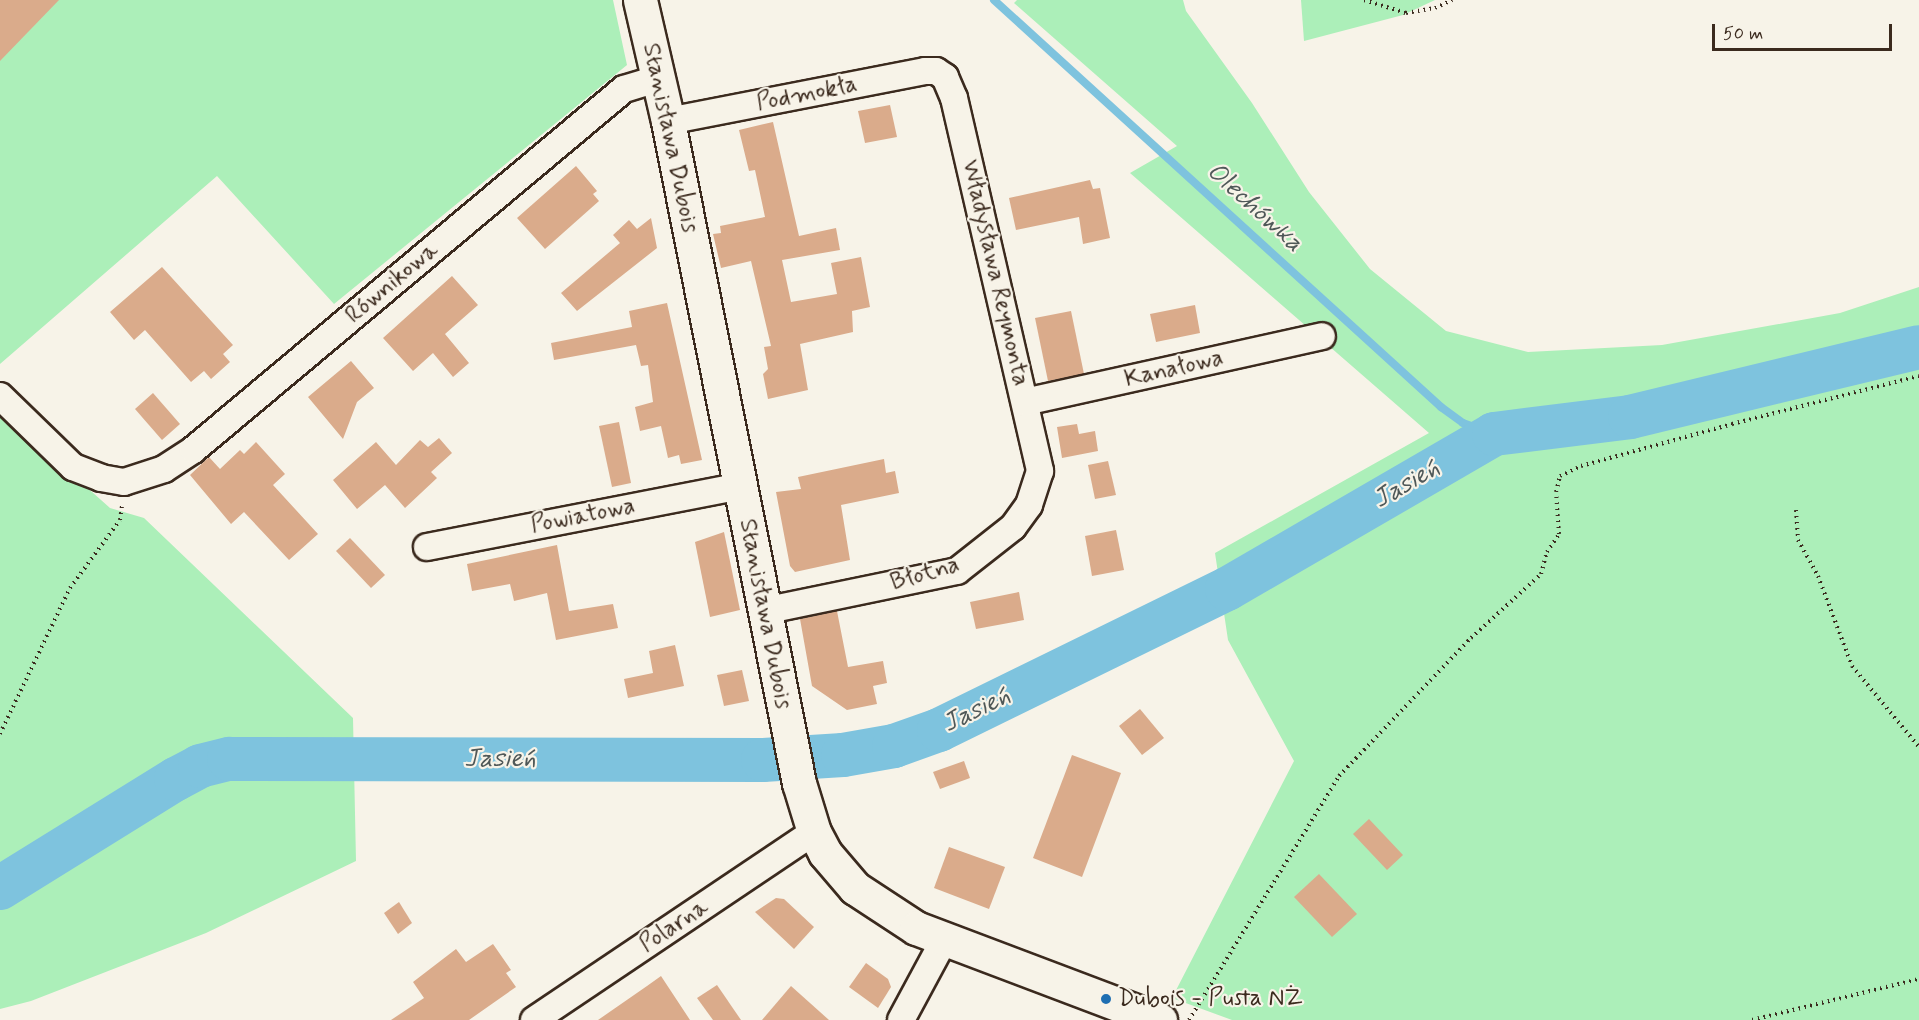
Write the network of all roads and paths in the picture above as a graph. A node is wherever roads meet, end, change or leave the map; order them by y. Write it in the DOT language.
graph roads {
  1 [pos="640,0"];
  2 [pos="1364,0"];
  3 [pos="1452,0"];
  4 [pos="945,77"];
  5 [pos="657,79"];
  6 [pos="668,121"];
  7 [pos="1322,336"];
  8 [pos="1919,376"];
  9 [pos="0,396"];
  10 [pos="1025,402"];
  11 [pos="1040,471"];
  12 [pos="124,482"];
  13 [pos="740,486"];
  14 [pos="1796,510"];
  15 [pos="427,547"];
  16 [pos="764,611"];
  17 [pos="0,734"];
  18 [pos="1919,747"];
  19 [pos="814,832"];
  20 [pos="944,940"];
  21 [pos="1919,979"];
  22 [pos="534,1020"];
  23 [pos="901,1020"];
  24 [pos="1160,1020"];
  25 [pos="1189,1020"];
  26 [pos="1752,1020"];
  1 -- 5 [label="street, Stanisława Dubois"];
  2 -- 3 [label="path"];
  4 -- 6 [label="street, Podmokła"];
  4 -- 10 [label="street, Władysława Reymonta"];
  5 -- 6 [label="street, Stanisława Dubois"];
  5 -- 12 [label="street, Równikowa"];
  6 -- 13 [label="street, Stanisława Dubois"];
  7 -- 10 [label="street, Kanałowa"];
  8 -- 25 [label="path"];
  9 -- 12 [label="street"];
  10 -- 11 [label="street, Władysława Reymonta"];
  11 -- 16 [label="street, Błotna"];
  12 -- 17 [label="path"];
  13 -- 15 [label="street, Powiatowa"];
  13 -- 16 [label="street, Stanisława Dubois"];
  14 -- 18 [label="path"];
  16 -- 19 [label="street, Stanisława Dubois"];
  19 -- 20 [label="street, Stanisława Dubois"];
  19 -- 22 [label="street, Polarna"];
  20 -- 23 [label="street"];
  20 -- 24 [label="street, Stanisława Dubois"];
  21 -- 26 [label="path"];
}
